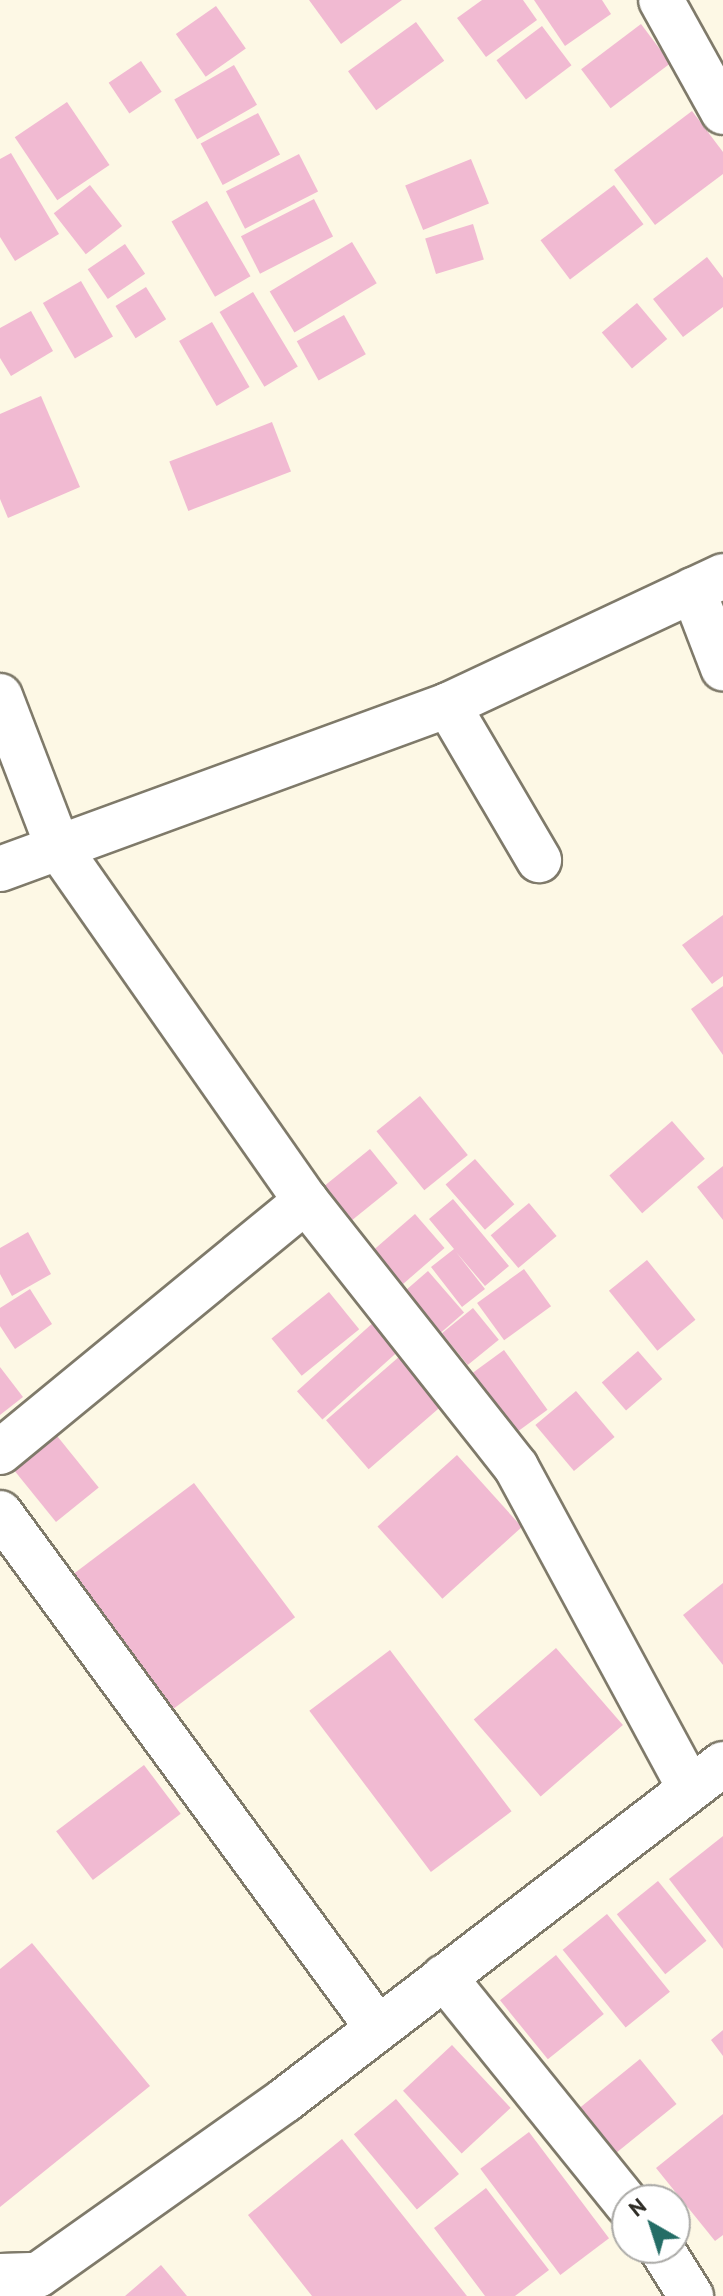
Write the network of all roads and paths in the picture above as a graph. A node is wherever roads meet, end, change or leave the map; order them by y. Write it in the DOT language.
graph roads {
  1 [pos="661,0"];
  2 [pos="723,112"];
  3 [pos="708,583"];
  4 [pos="723,668"];
  5 [pos="0,696"];
  6 [pos="448,705"];
  7 [pos="58,847"];
  8 [pos="539,860"];
  9 [pos="0,869"];
  10 [pos="306,1201"];
  11 [pos="0,1452"];
  12 [pos="0,1513"];
  13 [pos="706,1775"];
  14 [pos="444,1977"];
  15 [pos="377,2027"];
  16 [pos="611,2184"];
  17 [pos="671,2264"];
  18 [pos="0,2276"];
  19 [pos="691,2296"];
  1 -- 2 [label="street"];
  3 -- 4 [label="street"];
  3 -- 6 [label="street"];
  5 -- 7 [label="street"];
  6 -- 7 [label="street"];
  6 -- 8 [label="street"];
  7 -- 9 [label="street"];
  7 -- 10 [label="street"];
  10 -- 11 [label="street"];
  10 -- 13 [label="street"];
  12 -- 15 [label="street"];
  13 -- 14 [label="street"];
  14 -- 15 [label="street"];
  14 -- 16 [label="street"];
  15 -- 18 [label="street"];
  17 -- 19 [label="street"];
}
